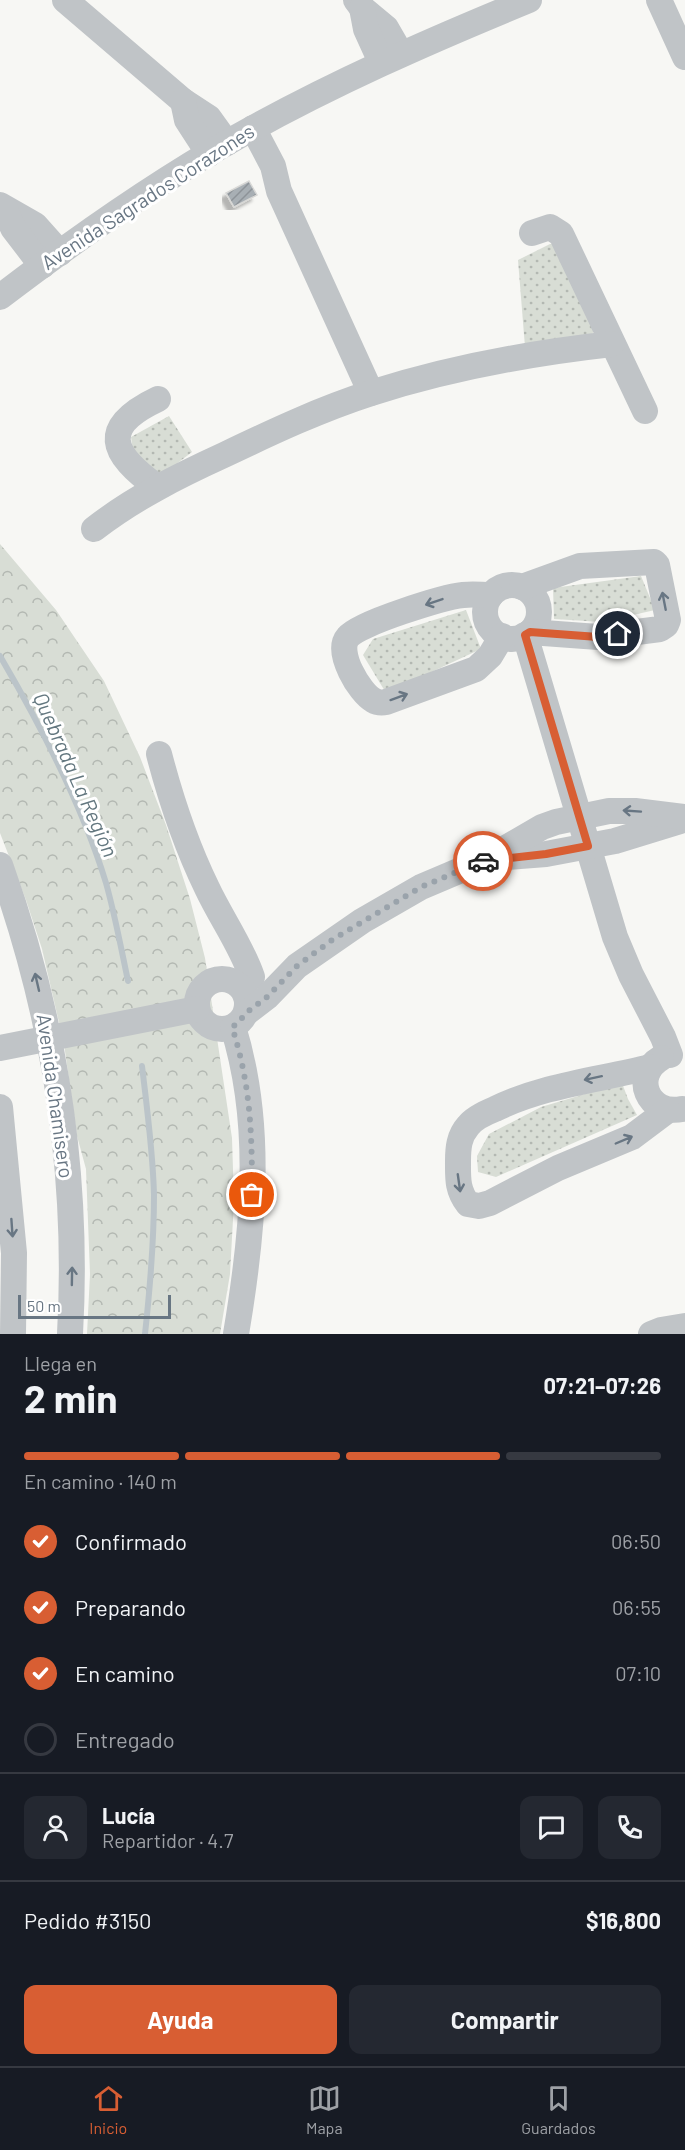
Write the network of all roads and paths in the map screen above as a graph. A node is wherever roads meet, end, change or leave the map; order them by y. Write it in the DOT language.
graph roads {
  1 [pos="65,0"];
  2 [pos="529,0"];
  3 [pos="659,0"];
  4 [pos="359,4"];
  5 [pos="685,57"];
  6 [pos="391,58"];
  7 [pos="232,140"];
  8 [pos="3,207"];
  9 [pos="532,233"];
  10 [pos="51,259"];
  11 [pos="0,297"];
  12 [pos="612,344"];
  13 [pos="371,393"];
  14 [pos="158,399"];
  15 [pos="645,411"];
  16 [pos="157,487"];
  17 [pos="94,529"];
  18 [pos="522,587"];
  19 [pos="491,595"];
  20 [pos="519,634"];
  21 [pos="159,754"];
  22 [pos="580,817"];
  23 [pos="685,818"];
  24 [pos="588,846"];
  25 [pos="487,859"];
  26 [pos="0,864"];
  27 [pos="297,966"];
  28 [pos="242,979"];
  29 [pos="197,1010"];
  30 [pos="239,1020"];
  31 [pos="50,1039"];
  32 [pos="0,1048"];
  33 [pos="668,1060"];
  34 [pos="0,1107"];
  35 [pos="676,1109"];
  36 [pos="685,1326"];
  37 [pos="237,1327"];
  38 [pos="13,1334"];
  39 [pos="70,1334"];
  40 [pos="651,1334"];
  1 -- 7 [label="street"];
  2 -- 6 [label="street, Avenida Sagrados Corazones"];
  3 -- 5 [label="street"];
  4 -- 6 [label="street"];
  6 -- 7 [label="street, Avenida Sagrados Corazones"];
  7 -- 10 [label="street, Avenida Sagrados Corazones"];
  7 -- 13 [label="street"];
  8 -- 10 [label="street"];
  9 -- 12 [label="street"];
  10 -- 11 [label="street, Avenida Sagrados Corazones"];
  12 -- 13 [label="street"];
  12 -- 15 [label="street"];
  13 -- 16 [label="street"];
  14 -- 16 [label="street"];
  16 -- 17 [label="street"];
  18 -- 19 [label="street"];
  18 -- 20 [label="street"];
  20 -- 18 [label="street, one-way"];
  19 -- 20 [label="street"];
  19 -- 20 [label="street, one-way"];
  20 -- 22 [label="street"];
  21 -- 28 [label="street"];
  23 -- 22 [label="street, one-way"];
  22 -- 24 [label="street"];
  22 -- 25 [label="street"];
  23 -- 24 [label="street"];
  24 -- 25 [label="street"];
  24 -- 33 [label="street"];
  25 -- 27 [label="street"];
  31 -- 26 [label="street, Avenida Chamisero, one-way"];
  27 -- 28 [label="street"];
  27 -- 30 [label="street"];
  28 -- 29 [label="street"];
  28 -- 30 [label="street"];
  29 -- 30 [label="street"];
  29 -- 31 [label="street"];
  30 -- 37 [label="street"];
  31 -- 32 [label="street"];
  39 -- 31 [label="street, Avenida Chamisero, one-way"];
  33 -- 35 [label="street"];
  33 -- 35 [label="street, one-way"];
  34 -- 38 [label="street, one-way"];
  36 -- 40 [label="street"];
}
